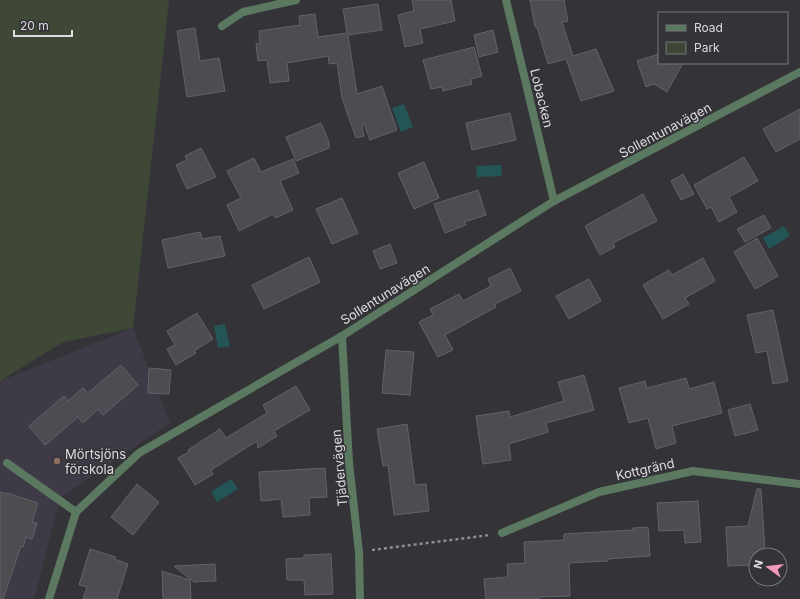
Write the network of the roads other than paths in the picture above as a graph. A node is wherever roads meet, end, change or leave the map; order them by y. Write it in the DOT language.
graph roads {
  1 [pos="296,0"];
  2 [pos="506,0"];
  3 [pos="222,26"];
  4 [pos="800,72"];
  5 [pos="554,201"];
  6 [pos="342,336"];
  7 [pos="7,464"];
  8 [pos="800,484"];
  9 [pos="76,512"];
  10 [pos="502,533"];
  11 [pos="49,599"];
  12 [pos="360,599"];
  1 -- 3 [label="street"];
  2 -- 5 [label="street, Lobacken"];
  4 -- 5 [label="street, Sollentunavägen"];
  5 -- 6 [label="street, Sollentunavägen"];
  6 -- 9 [label="street, Sollentunavägen"];
  6 -- 12 [label="street, Tjädervägen"];
  7 -- 9 [label="street"];
  8 -- 10 [label="street, Kottgränd"];
  9 -- 11 [label="street, Sollentunavägen"];
}
